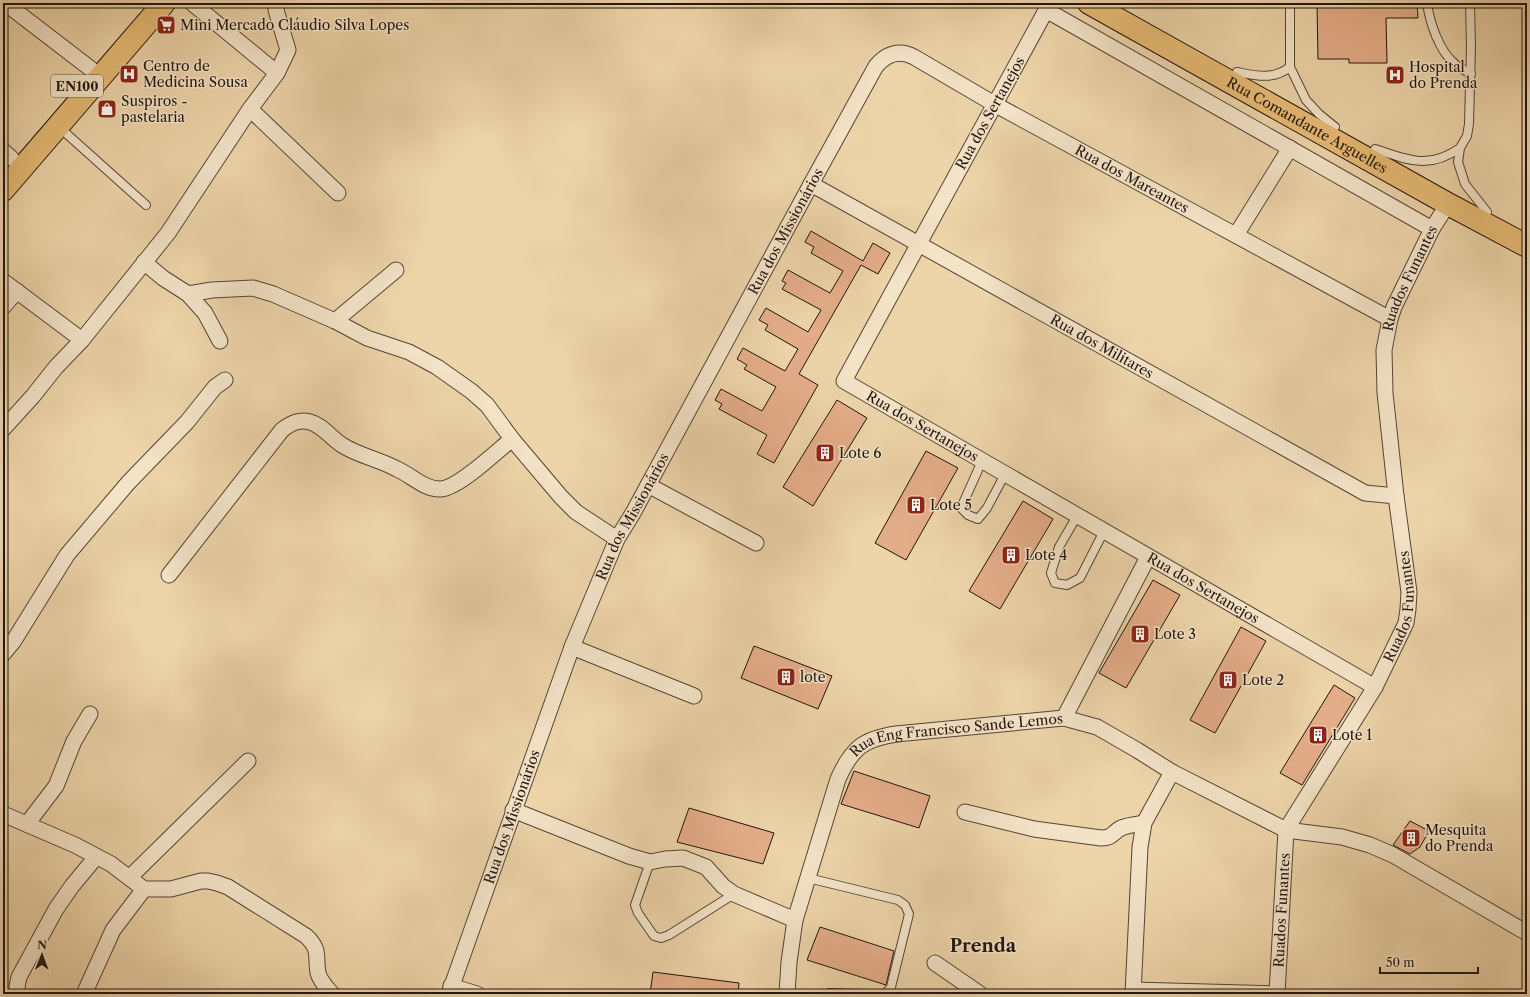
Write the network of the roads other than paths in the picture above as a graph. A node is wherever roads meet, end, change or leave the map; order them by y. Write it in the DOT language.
graph roads {
  1 [pos="5,3"];
  2 [pos="148,3"];
  3 [pos="164,3"];
  4 [pos="192,3"];
  5 [pos="277,3"];
  6 [pos="1088,3"];
  7 [pos="1113,3"];
  8 [pos="1290,3"];
  9 [pos="1427,3"];
  10 [pos="1470,3"];
  11 [pos="1048,7"];
  12 [pos="876,66"];
  13 [pos="1290,67"];
  14 [pos="91,69"];
  15 [pos="1237,72"];
  16 [pos="277,73"];
  17 [pos="1471,74"];
  18 [pos="996,105"];
  19 [pos="250,109"];
  20 [pos="58,127"];
  21 [pos="1335,127"];
  22 [pos="1290,148"];
  23 [pos="1460,148"];
  24 [pos="1375,149"];
  25 [pos="6,159"];
  26 [pos="811,184"];
  27 [pos="3,190"];
  28 [pos="338,193"];
  29 [pos="1448,204"];
  30 [pos="146,205"];
  31 [pos="1487,212"];
  32 [pos="1432,229"];
  33 [pos="1527,234"];
  34 [pos="1236,235"];
  35 [pos="919,244"];
  36 [pos="1527,246"];
  37 [pos="144,262"];
  38 [pos="396,270"];
  39 [pos="3,281"];
  40 [pos="17,291"];
  41 [pos="188,294"];
  42 [pos="3,307"];
  43 [pos="1390,319"];
  44 [pos="335,321"];
  45 [pos="82,340"];
  46 [pos="220,341"];
  47 [pos="225,380"];
  48 [pos="3,429"];
  49 [pos="512,439"];
  50 [pos="982,461"];
  51 [pos="1005,474"];
  52 [pos="648,485"];
  53 [pos="1396,496"];
  54 [pos="1077,516"];
  55 [pos="1104,531"];
  56 [pos="618,539"];
  57 [pos="756,543"];
  58 [pos="1148,557"];
  59 [pos="169,576"];
  60 [pos="572,647"];
  61 [pos="3,654"];
  62 [pos="1375,687"];
  63 [pos="694,696"];
  64 [pos="90,714"];
  65 [pos="1064,718"];
  66 [pos="248,761"];
  67 [pos="1172,772"];
  68 [pos="513,810"];
  69 [pos="965,812"];
  70 [pos="3,814"];
  71 [pos="1144,823"];
  72 [pos="27,824"];
  73 [pos="1286,830"];
  74 [pos="96,857"];
  75 [pos="650,862"];
  76 [pos="130,877"];
  77 [pos="808,878"];
  78 [pos="144,889"];
  79 [pos="734,894"];
  80 [pos="795,920"];
  81 [pos="1527,932"];
  82 [pos="935,963"];
  83 [pos="450,990"];
  84 [pos="1133,992"];
  85 [pos="828,993"];
  86 [pos="18,994"];
  87 [pos="84,994"];
  88 [pos="332,994"];
  89 [pos="477,994"];
  90 [pos="787,994"];
  91 [pos="869,994"];
  92 [pos="885,994"];
  93 [pos="980,994"];
  94 [pos="1277,994"];
  1 -- 14 [label="street"];
  2 -- 14 [label="main road, EN100"];
  3 -- 20 [label="main road, EN100"];
  4 -- 16 [label="street"];
  5 -- 16 [label="street"];
  6 -- 29 [label="main road, Rua Comandante Arguelles"];
  7 -- 15 [label="main road, Rua Comandante Arguelles"];
  8 -- 13 [label="lane"];
  9 -- 17 [label="lane"];
  10 -- 17 [label="lane"];
  11 -- 18 [label="street, Rua dos Sertanejos"];
  11 -- 22 [label="street"];
  12 -- 18 [label="street, Rua dos Mareantes"];
  12 -- 26 [label="street, Rua dos Missionários"];
  13 -- 15 [label="lane"];
  13 -- 21 [label="lane"];
  14 -- 25 [label="main road, EN100"];
  15 -- 21 [label="main road, Rua Comandante Arguelles"];
  16 -- 19 [label="street"];
  17 -- 23 [label="lane"];
  18 -- 34 [label="street, Rua dos Mareantes"];
  18 -- 35 [label="street, Rua dos Sertanejos"];
  19 -- 28 [label="street"];
  19 -- 37 [label="street"];
  20 -- 27 [label="main road, EN100"];
  20 -- 30 [label="lane"];
  21 -- 24 [label="main road, Rua Comandante Arguelles"];
  22 -- 32 [label="street"];
  22 -- 34 [label="street"];
  23 -- 24 [label="lane"];
  23 -- 31 [label="lane"];
  24 -- 31 [label="main road, Rua Comandante Arguelles"];
  26 -- 35 [label="street, Rua dos Militares"];
  26 -- 52 [label="street, Rua dos Missionários"];
  29 -- 32 [label="street, Ruados Funantes"];
  29 -- 36 [label="main road, Rua Comandante Arguelles"];
  31 -- 33 [label="main road, Rua Comandante Arguelles"];
  32 -- 43 [label="street, Ruados Funantes"];
  34 -- 43 [label="street, Rua dos Mareantes"];
  35 -- 50 [label="street, Rua dos Sertanejos"];
  35 -- 53 [label="street, Rua dos Militares"];
  37 -- 41 [label="street"];
  37 -- 45 [label="street"];
  38 -- 44 [label="street"];
  39 -- 40 [label="street"];
  40 -- 42 [label="street"];
  40 -- 45 [label="street"];
  41 -- 44 [label="street"];
  41 -- 46 [label="street"];
  43 -- 53 [label="street, Ruados Funantes"];
  44 -- 49 [label="street"];
  45 -- 48 [label="street"];
  47 -- 61 [label="street"];
  49 -- 56 [label="street"];
  49 -- 59 [label="street"];
  50 -- 51 [label="street, Rua dos Sertanejos"];
  50 -- 51 [label="lane"];
  51 -- 54 [label="street, Rua dos Sertanejos"];
  52 -- 56 [label="street, Rua dos Missionários"];
  52 -- 57 [label="street"];
  53 -- 62 [label="street, Ruados Funantes"];
  54 -- 55 [label="street, Rua dos Sertanejos"];
  54 -- 55 [label="lane"];
  55 -- 58 [label="street, Rua dos Sertanejos"];
  56 -- 60 [label="street, Rua dos Missionários"];
  58 -- 62 [label="street, Rua dos Sertanejos"];
  58 -- 65 [label="street"];
  60 -- 63 [label="street"];
  60 -- 68 [label="street, Rua dos Missionários"];
  62 -- 73 [label="street, Ruados Funantes"];
  64 -- 72 [label="street"];
  65 -- 67 [label="street, Rua Eng Francisco Sande Lemos"];
  65 -- 77 [label="street, Rua Eng Francisco Sande Lemos"];
  66 -- 76 [label="street"];
  67 -- 71 [label="street"];
  67 -- 73 [label="street, Rua Eng Francisco Sande Lemos"];
  68 -- 75 [label="street"];
  68 -- 83 [label="street, Rua dos Missionários"];
  69 -- 71 [label="street"];
  70 -- 72 [label="street"];
  71 -- 84 [label="street"];
  72 -- 74 [label="street"];
  73 -- 81 [label="street, Rua Eng Francisco Sande Lemos"];
  73 -- 94 [label="street, Ruados Funantes"];
  74 -- 76 [label="street"];
  74 -- 86 [label="street"];
  75 -- 79 [label="street"];
  75 -- 79 [label="lane"];
  76 -- 78 [label="street"];
  77 -- 80 [label="street, Rua Eng Francisco Sande Lemos"];
  77 -- 92 [label="lane"];
  78 -- 87 [label="street"];
  78 -- 88 [label="street"];
  79 -- 80 [label="street"];
  80 -- 90 [label="street, Rua Eng Francisco Sande Lemos"];
  82 -- 93 [label="street"];
  83 -- 89 [label="street"];
  84 -- 94 [label="street"];
  85 -- 91 [label="lane"];
}
